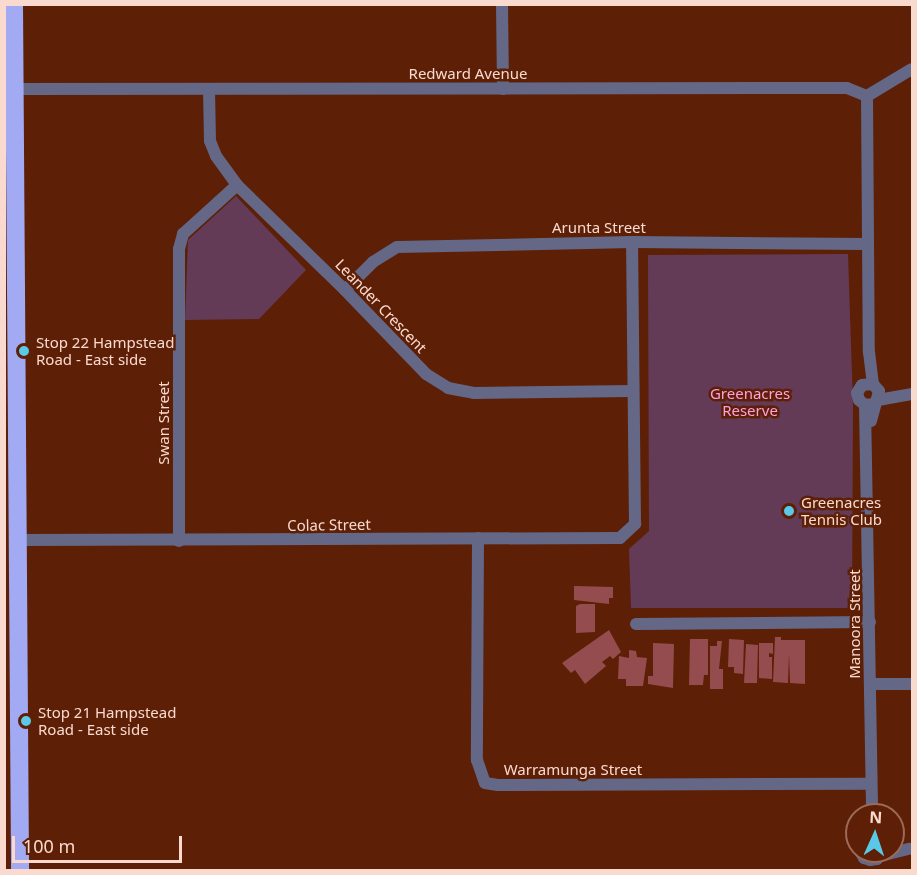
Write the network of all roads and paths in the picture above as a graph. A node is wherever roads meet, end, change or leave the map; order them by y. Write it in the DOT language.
graph roads {
  1 [pos="14,4"];
  2 [pos="502,4"];
  3 [pos="9,56"];
  4 [pos="912,69"];
  5 [pos="9,89"];
  6 [pos="209,89"];
  7 [pos="503,89"];
  8 [pos="867,96"];
  9 [pos="237,185"];
  10 [pos="10,229"];
  11 [pos="632,242"];
  12 [pos="868,244"];
  13 [pos="345,290"];
  14 [pos="632,391"];
  15 [pos="872,394"];
  16 [pos="909,394"];
  17 [pos="11,407"];
  18 [pos="478,538"];
  19 [pos="11,540"];
  20 [pos="179,541"];
  21 [pos="11,576"];
  22 [pos="870,622"];
  23 [pos="636,624"];
  24 [pos="870,684"];
  25 [pos="912,684"];
  26 [pos="871,784"];
  27 [pos="12,786"];
  28 [pos="871,803"];
  29 [pos="20,870"];
  1 -- 3 [label="highway"];
  2 -- 7 [label="street"];
  3 -- 5 [label="highway"];
  4 -- 8 [label="street"];
  5 -- 6 [label="street, Redward Avenue"];
  5 -- 10 [label="highway"];
  6 -- 7 [label="street, Redward Avenue"];
  6 -- 9 [label="street, Leander Crescent"];
  7 -- 8 [label="street, Redward Avenue"];
  8 -- 12 [label="street, Manoora Street"];
  9 -- 13 [label="street, Leander Crescent"];
  9 -- 20 [label="street, Swan Street"];
  10 -- 17 [label="highway"];
  11 -- 12 [label="street, Arunta Street"];
  11 -- 13 [label="street, Arunta Street"];
  11 -- 14 [label="street"];
  12 -- 15 [label="street, Manoora Street"];
  13 -- 14 [label="street, Leander Crescent"];
  14 -- 18 [label="street, Colac Street"];
  15 -- 16 [label="street"];
  15 -- 22 [label="street, Manoora Street"];
  17 -- 19 [label="highway"];
  18 -- 20 [label="street, Colac Street"];
  18 -- 26 [label="street, Warramunga Street"];
  19 -- 20 [label="street, Colac Street"];
  19 -- 21 [label="highway"];
  21 -- 27 [label="highway"];
  22 -- 23 [label="street"];
  22 -- 24 [label="street, Manoora Street"];
  24 -- 25 [label="street"];
  24 -- 26 [label="street, Manoora Street"];
  26 -- 28 [label="street, Manoora Street"];
  27 -- 29 [label="highway"];
}
